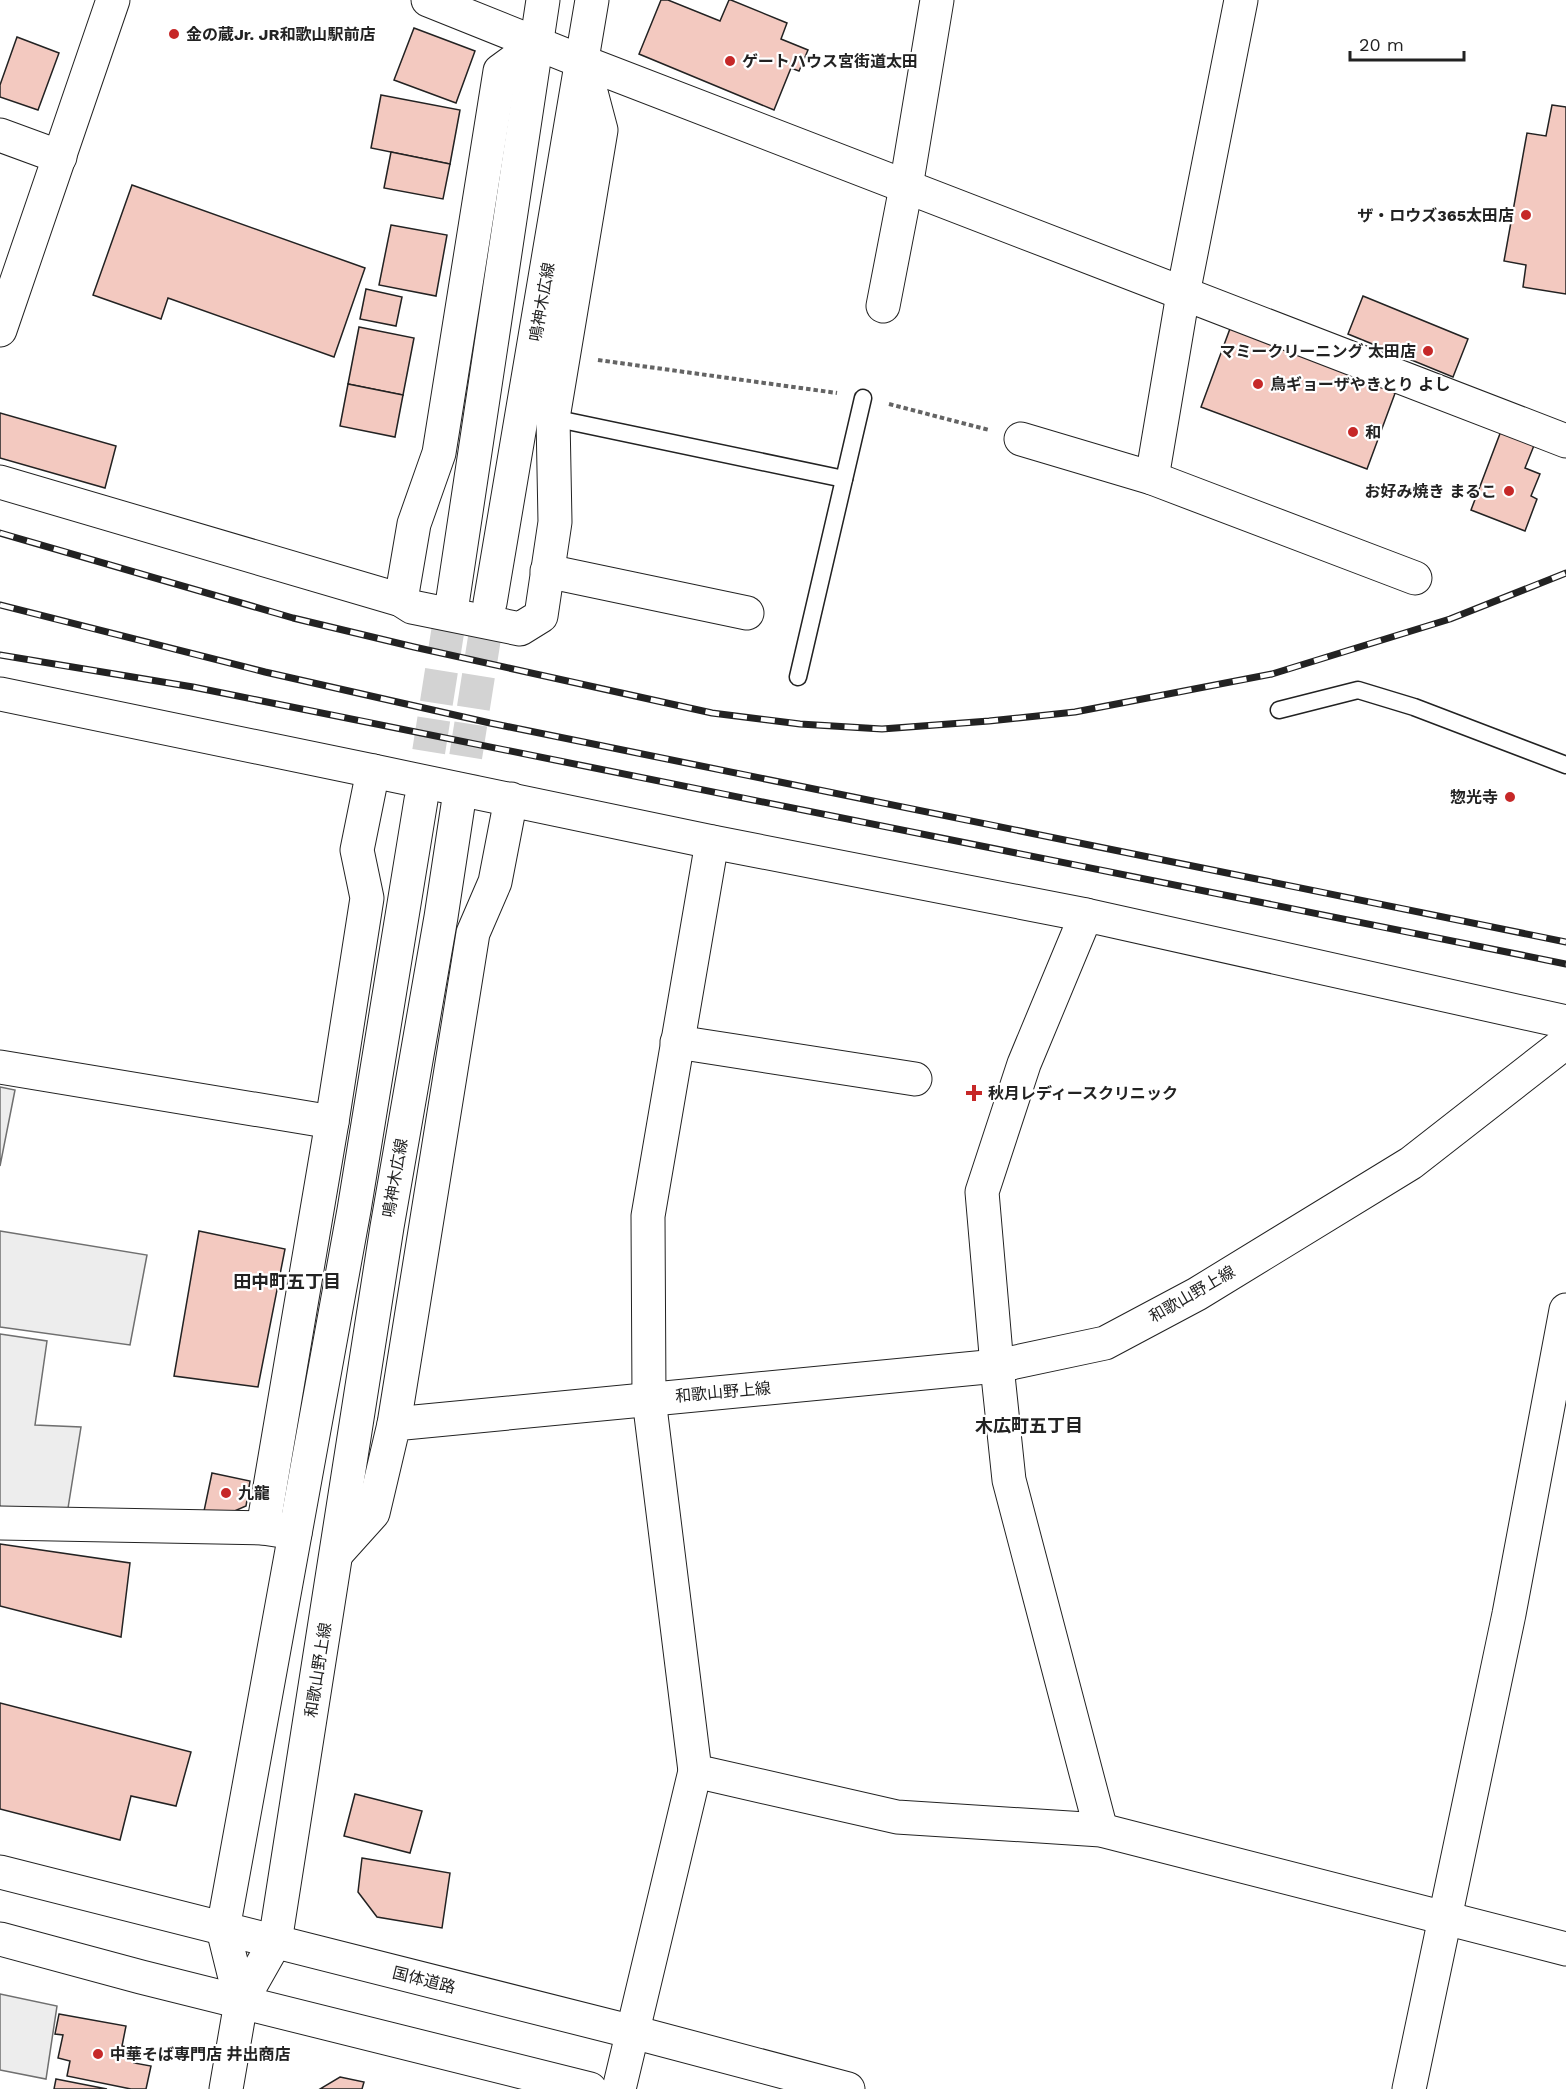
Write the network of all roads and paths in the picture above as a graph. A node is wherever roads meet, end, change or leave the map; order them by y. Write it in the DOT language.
graph roads {
  1 [pos="113,0"];
  2 [pos="428,0"];
  3 [pos="543,0"];
  4 [pos="592,0"];
  5 [pos="937,0"];
  6 [pos="1240,0"];
  7 [pos="537,44"];
  8 [pos="583,62"];
  9 [pos="0,135"];
  10 [pos="60,157"];
  11 [pos="906,187"];
  12 [pos="1183,294"];
  13 [pos="883,306"];
  14 [pos="0,330"];
  15 [pos="565,355"];
  16 [pos="863,398"];
  17 [pos="553,418"];
  18 [pos="1021,439"];
  19 [pos="1566,441"];
  20 [pos="1152,478"];
  21 [pos="844,479"];
  22 [pos="0,482"];
  23 [pos="547,570"];
  24 [pos="1415,578"];
  25 [pos="453,598"];
  26 [pos="401,600"];
  27 [pos="490,603"];
  28 [pos="747,613"];
  29 [pos="798,677"];
  30 [pos="0,694"];
  31 [pos="1279,710"];
  32 [pos="1566,765"];
  33 [pos="372,771"];
  34 [pos="511,799"];
  35 [pos="421,800"];
  36 [pos="458,805"];
  37 [pos="712,842"];
  38 [pos="1086,915"];
  39 [pos="1566,1022"];
  40 [pos="677,1042"];
  41 [pos="1566,1042"];
  42 [pos="0,1067"];
  43 [pos="915,1079"];
  44 [pos="332,1122"];
  45 [pos="1566,1310"];
  46 [pos="997,1366"];
  47 [pos="649,1399"];
  48 [pos="394,1424"];
  49 [pos="0,1523"];
  50 [pos="263,1528"];
  51 [pos="295,1533"];
  52 [pos="337,1553"];
  53 [pos="695,1772"];
  54 [pos="1101,1830"];
  55 [pos="0,1872"];
  56 [pos="1446,1919"];
  57 [pos="223,1929"];
  58 [pos="0,1939"];
  59 [pos="275,1942"];
  60 [pos="1566,1949"];
  61 [pos="241,2002"];
  62 [pos="633,2032"];
  63 [pos="526,2081"];
  64 [pos="226,2089"];
  65 [pos="590,2089"];
  66 [pos="619,2089"];
  67 [pos="848,2089"];
  68 [pos="1409,2089"];
  1 -- 10 [label="street"];
  2 -- 7 [label="street"];
  3 -- 7 [label="street"];
  4 -- 8 [label="street, 鳴神木広線"];
  5 -- 11 [label="street"];
  6 -- 12 [label="street"];
  7 -- 8 [label="street"];
  7 -- 25 [label="street"];
  7 -- 26 [label="street"];
  8 -- 11 [label="street"];
  8 -- 15 [label="street"];
  8 -- 27 [label="street, 鳴神木広線"];
  9 -- 10 [label="street"];
  10 -- 14 [label="street"];
  11 -- 12 [label="street"];
  11 -- 13 [label="street"];
  12 -- 19 [label="street"];
  12 -- 20 [label="street"];
  15 -- 16 [label="path"];
  15 -- 17 [label="street"];
  16 -- 18 [label="path"];
  16 -- 21 [label="lane"];
  17 -- 21 [label="lane"];
  17 -- 23 [label="street"];
  18 -- 20 [label="street"];
  20 -- 24 [label="street"];
  21 -- 29 [label="lane"];
  22 -- 26 [label="street"];
  23 -- 26 [label="street"];
  23 -- 28 [label="street"];
  30 -- 33 [label="street"];
  31 -- 32 [label="lane"];
  33 -- 34 [label="street"];
  33 -- 44 [label="street"];
  34 -- 37 [label="street"];
  34 -- 48 [label="street"];
  35 -- 51 [label="street"];
  36 -- 52 [label="street, 鳴神木広線"];
  37 -- 38 [label="street"];
  37 -- 40 [label="street"];
  38 -- 39 [label="street"];
  38 -- 46 [label="street"];
  40 -- 43 [label="street"];
  40 -- 47 [label="street"];
  41 -- 46 [label="street, 和歌山野上線"];
  42 -- 44 [label="street"];
  44 -- 50 [label="street"];
  45 -- 56 [label="street"];
  46 -- 47 [label="street, 和歌山野上線"];
  46 -- 54 [label="street"];
  47 -- 48 [label="street, 和歌山野上線"];
  47 -- 53 [label="street"];
  48 -- 52 [label="street"];
  49 -- 50 [label="street"];
  50 -- 51 [label="street"];
  51 -- 57 [label="street, 和歌山野上線"];
  52 -- 59 [label="street, 和歌山野上線"];
  53 -- 54 [label="street"];
  53 -- 62 [label="street"];
  54 -- 56 [label="street"];
  55 -- 57 [label="street, 国体道路"];
  56 -- 60 [label="street"];
  56 -- 68 [label="street"];
  57 -- 59 [label="street, 国体道路"];
  57 -- 61 [label="street, 和歌山野上線"];
  58 -- 61 [label="street"];
  59 -- 61 [label="street, 和歌山野上線"];
  59 -- 62 [label="street, 国体道路"];
  61 -- 63 [label="street"];
  61 -- 64 [label="street, 和歌山野上線"];
  62 -- 66 [label="street"];
  62 -- 67 [label="street, 国体道路"];
  63 -- 65 [label="street"];
}
